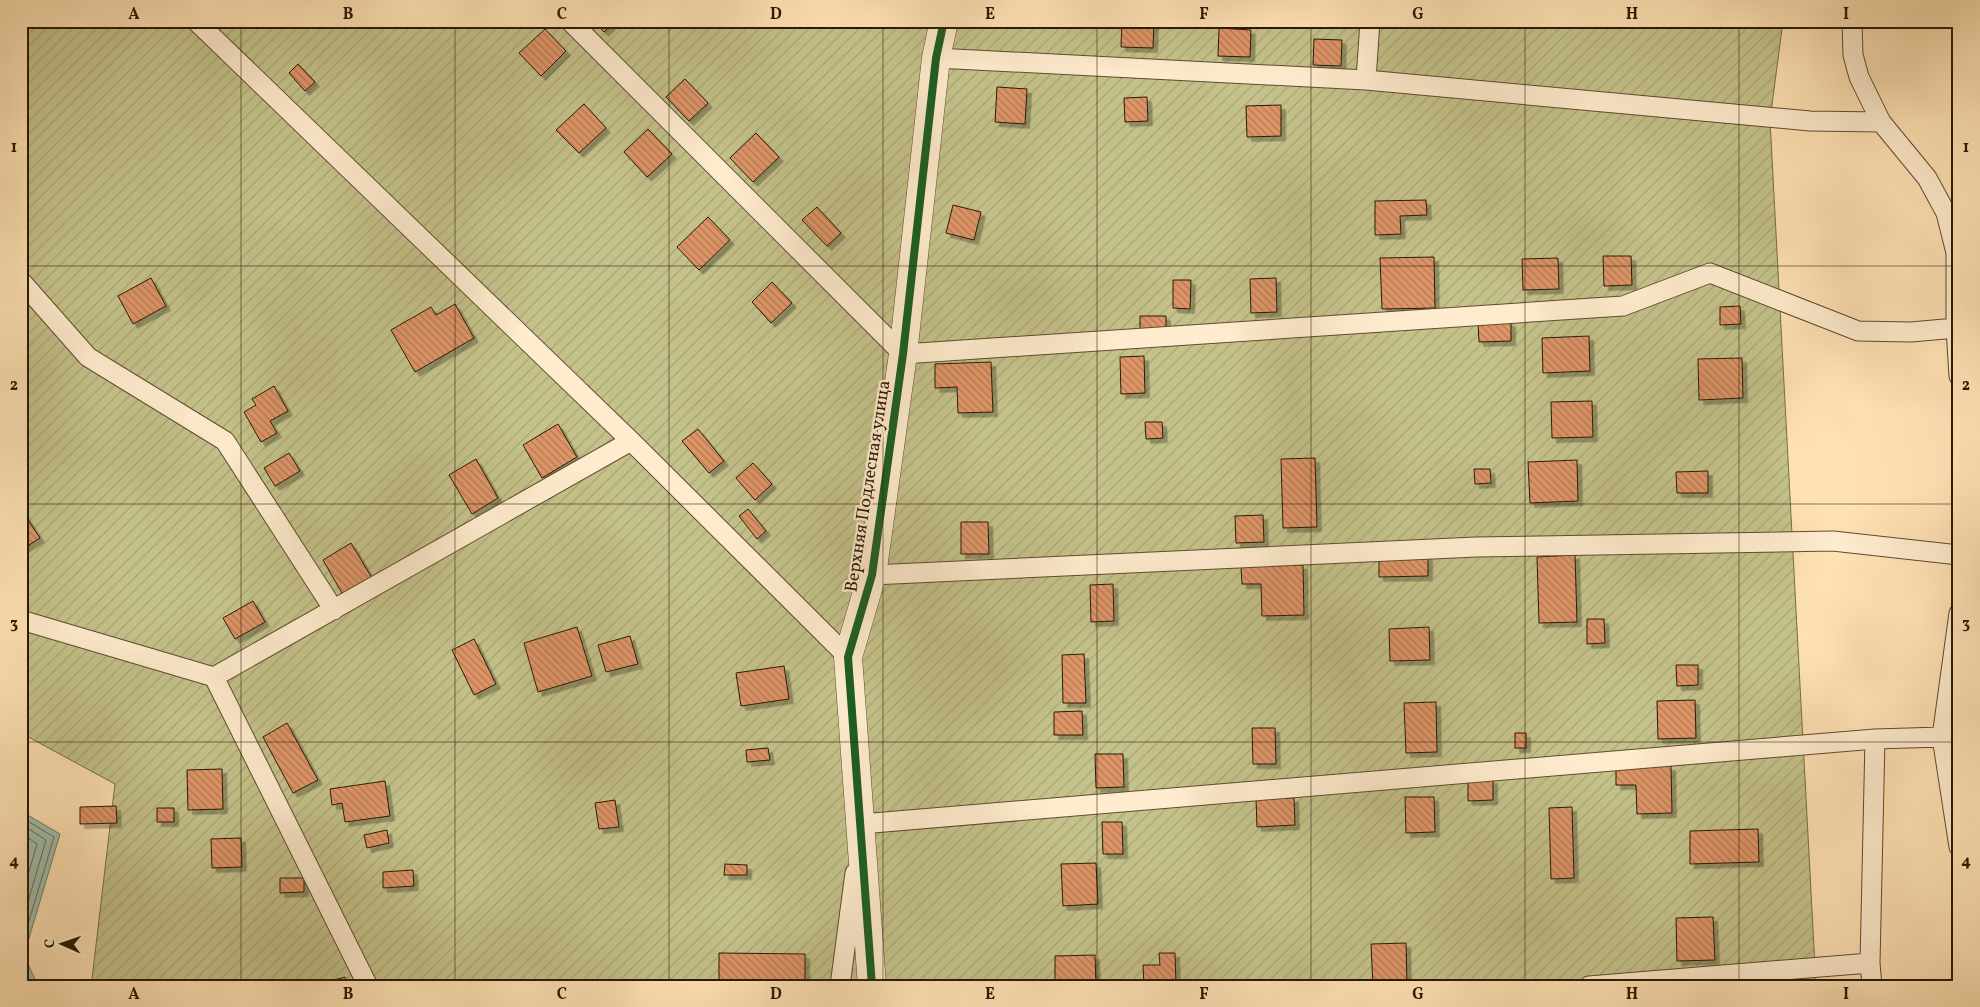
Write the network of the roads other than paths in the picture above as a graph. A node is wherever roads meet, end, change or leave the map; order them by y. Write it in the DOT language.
graph roads {
  1 [pos="196,21"];
  2 [pos="570,21"];
  3 [pos="944,21"];
  4 [pos="1370,21"];
  5 [pos="1852,21"];
  6 [pos="936,58"];
  7 [pos="1366,80"];
  8 [pos="1881,122"];
  9 [pos="21,281"];
  10 [pos="1956,328"];
  11 [pos="903,354"];
  12 [pos="1959,376"];
  13 [pos="632,441"];
  14 [pos="1959,555"];
  15 [pos="872,575"];
  16 [pos="334,610"];
  17 [pos="1959,613"];
  18 [pos="21,620"];
  19 [pos="848,657"];
  20 [pos="214,678"];
  21 [pos="1942,737"];
  22 [pos="1875,739"];
  23 [pos="861,824"];
  24 [pos="1959,847"];
  25 [pos="1870,963"];
  26 [pos="368,986"];
  27 [pos="840,986"];
  28 [pos="872,986"];
  29 [pos="1589,986"];
  30 [pos="1872,986"];
  1 -- 13 [label="lane"];
  2 -- 11 [label="lane"];
  3 -- 6 [label="street, Верхняя Подлесная улица"];
  4 -- 7 [label="lane"];
  5 -- 8 [label="lane"];
  6 -- 7 [label="lane"];
  6 -- 11 [label="street, Верхняя Подлесная улица"];
  7 -- 8 [label="lane"];
  8 -- 10 [label="lane"];
  9 -- 16 [label="lane"];
  10 -- 11 [label="lane"];
  10 -- 12 [label="lane"];
  11 -- 15 [label="street, Верхняя Подлесная улица"];
  13 -- 16 [label="lane"];
  13 -- 19 [label="lane"];
  14 -- 15 [label="lane"];
  15 -- 19 [label="street, Верхняя Подлесная улица"];
  16 -- 20 [label="lane"];
  17 -- 21 [label="lane"];
  18 -- 20 [label="lane"];
  19 -- 23 [label="street, Верхняя Подлесная улица"];
  20 -- 26 [label="lane"];
  21 -- 22 [label="lane"];
  21 -- 24 [label="lane"];
  22 -- 23 [label="lane"];
  22 -- 25 [label="lane"];
  23 -- 27 [label="lane"];
  23 -- 28 [label="street, Верхняя Подлесная улица"];
  25 -- 29 [label="lane"];
  25 -- 30 [label="lane"];
}
